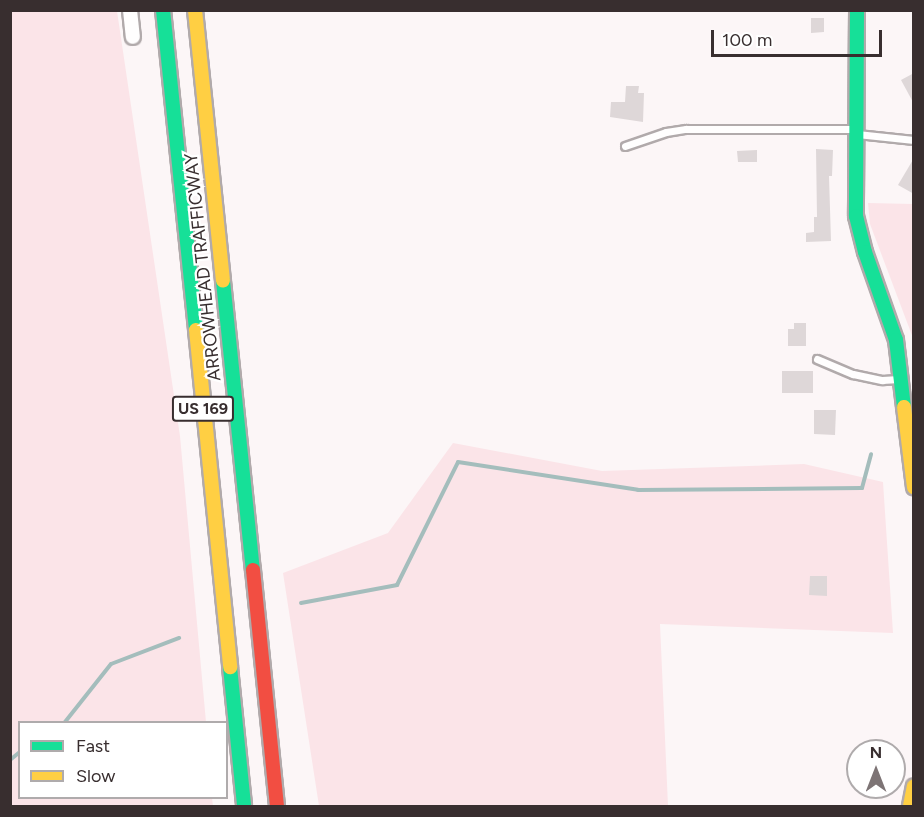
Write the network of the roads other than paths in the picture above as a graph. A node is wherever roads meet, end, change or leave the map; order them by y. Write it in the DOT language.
graph roads {
  1 [pos="130,10"];
  2 [pos="163,10"];
  3 [pos="195,10"];
  4 [pos="856,10"];
  5 [pos="133,37"];
  6 [pos="855,131"];
  7 [pos="914,140"];
  8 [pos="625,146"];
  9 [pos="817,359"];
  10 [pos="901,379"];
  11 [pos="914,487"];
  12 [pos="914,786"];
  13 [pos="244,807"];
  14 [pos="277,807"];
  15 [pos="910,807"];
  1 -- 5 [label="street"];
  2 -- 13 [label="main road, ARROWHEAD TRAFFICWAY / US 169"];
  3 -- 14 [label="main road, ARROWHEAD TRAFFICWAY / US 169"];
  4 -- 6 [label="main road"];
  6 -- 7 [label="lane"];
  6 -- 8 [label="lane"];
  6 -- 10 [label="main road"];
  9 -- 10 [label="lane"];
  10 -- 11 [label="main road"];
  12 -- 15 [label="main road"];
}
